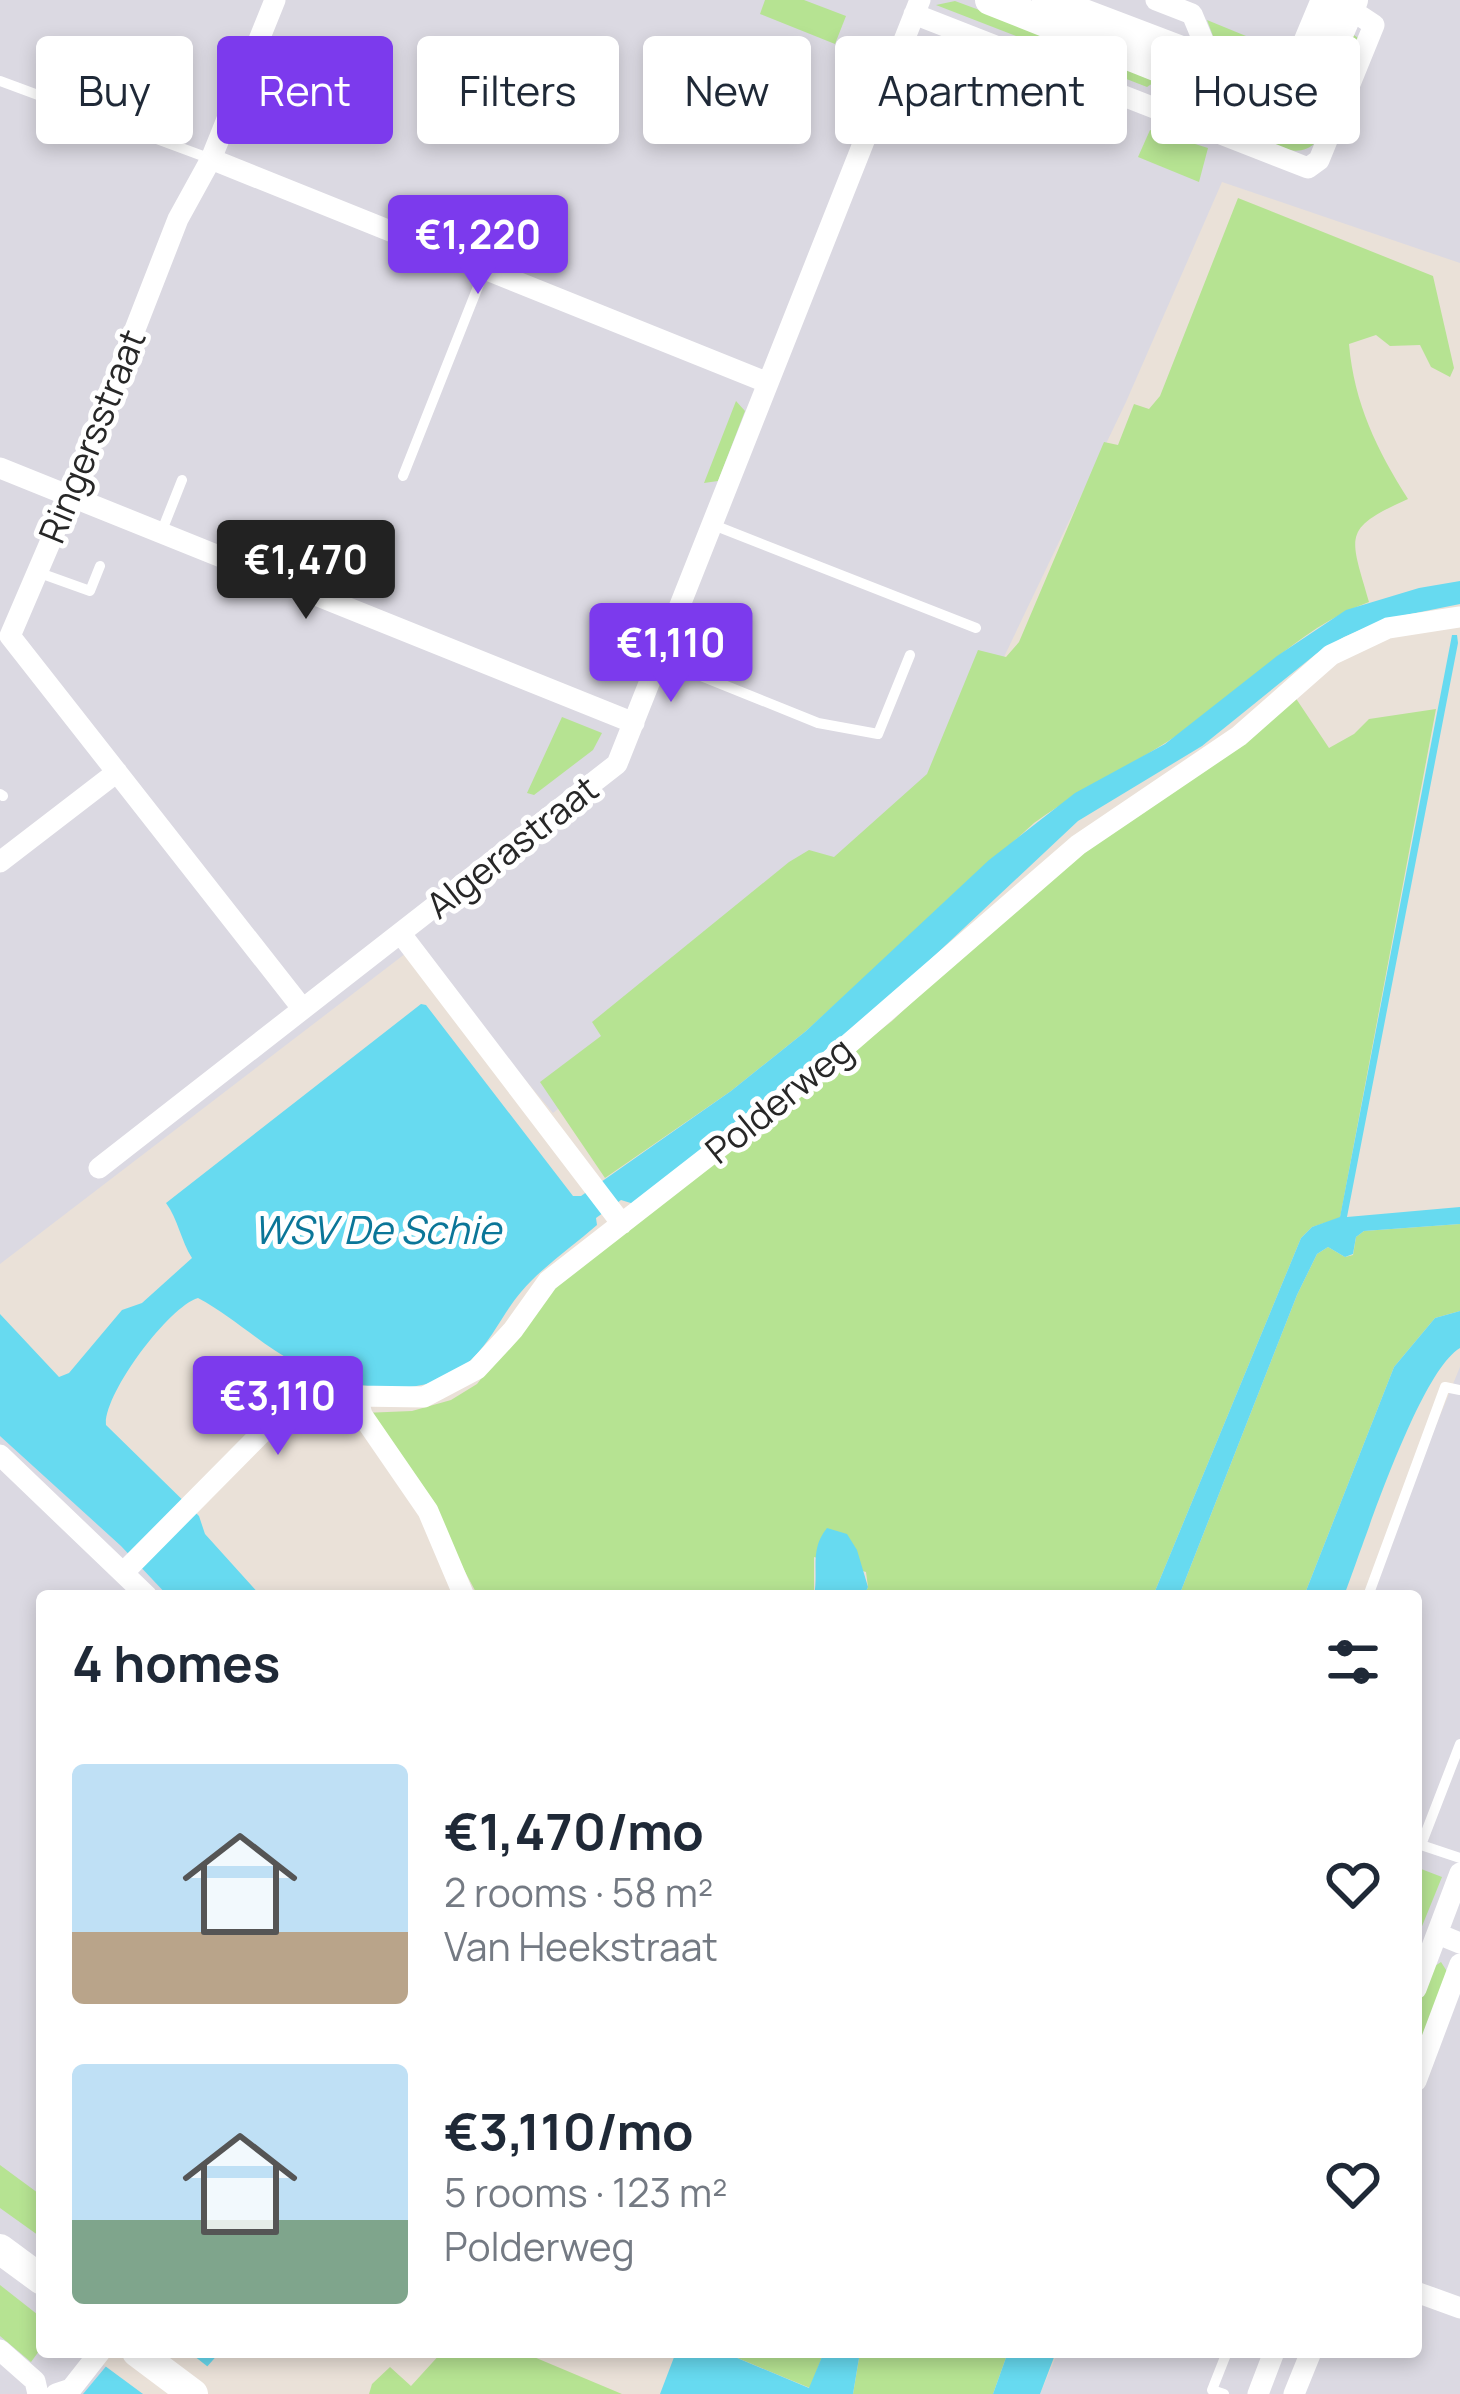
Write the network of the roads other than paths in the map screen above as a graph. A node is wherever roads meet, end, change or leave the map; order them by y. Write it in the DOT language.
graph roads {
  1 [pos="275,0"];
  2 [pos="990,0"];
  3 [pos="1047,0"];
  4 [pos="1156,0"];
  5 [pos="1341,1"];
  6 [pos="917,7"];
  7 [pos="1201,36"];
  8 [pos="1317,36"];
  9 [pos="1151,39"];
  10 [pos="0,81"];
  11 [pos="212,160"];
  12 [pos="485,269"];
  13 [pos="766,382"];
  14 [pos="0,468"];
  15 [pos="403,476"];
  16 [pos="182,480"];
  17 [pos="70,496"];
  18 [pos="711,524"];
  19 [pos="161,533"];
  20 [pos="100,566"];
  21 [pos="38,572"];
  22 [pos="1460,617"];
  23 [pos="976,628"];
  24 [pos="5,633"];
  25 [pos="910,656"];
  26 [pos="659,658"];
  27 [pos="634,723"];
  28 [pos="117,772"];
  29 [pos="0,862"];
  30 [pos="401,934"];
  31 [pos="302,1008"];
  32 [pos="99,1168"];
  33 [pos="618,1220"];
  34 [pos="1460,1390"];
  35 [pos="357,1396"];
  36 [pos="0,1455"];
  37 [pos="128,1568"];
  38 [pos="143,1590"];
  39 [pos="461,1590"];
  40 [pos="1370,1590"];
  41 [pos="1460,1744"];
  42 [pos="1422,1834"];
  43 [pos="1422,1845"];
  44 [pos="1460,1858"];
  45 [pos="1460,1873"];
  46 [pos="1456,1897"];
  47 [pos="1438,1934"];
  48 [pos="1460,1943"];
  49 [pos="1460,1964"];
  50 [pos="1422,1974"];
  51 [pos="1422,2065"];
  52 [pos="0,2249"];
  53 [pos="36,2276"];
  54 [pos="1422,2294"];
  55 [pos="1460,2308"];
  56 [pos="0,2350"];
  57 [pos="95,2358"];
  58 [pos="145,2358"];
  59 [pos="1225,2358"];
  60 [pos="1272,2358"];
  61 [pos="1309,2358"];
  62 [pos="38,2394"];
  63 [pos="56,2394"];
  64 [pos="193,2394"];
  65 [pos="1224,2394"];
  66 [pos="1258,2394"];
  67 [pos="1294,2394"];
  1 -- 11 [label="street, Ringersstraat"];
  2 -- 5 [label="main road"];
  3 -- 9 [label="main road"];
  4 -- 7 [label="street"];
  5 -- 6 [label="street"];
  5 -- 8 [label="main road"];
  6 -- 13 [label="street, Algerastraat"];
  10 -- 11 [label="lane"];
  11 -- 12 [label="street"];
  11 -- 17 [label="street, Ringersstraat"];
  12 -- 13 [label="street"];
  12 -- 15 [label="lane"];
  13 -- 18 [label="street, Algerastraat"];
  14 -- 17 [label="street"];
  16 -- 19 [label="lane"];
  17 -- 19 [label="street"];
  17 -- 21 [label="street, Ringersstraat"];
  18 -- 23 [label="lane"];
  18 -- 26 [label="street, Algerastraat"];
  19 -- 27 [label="street"];
  20 -- 21 [label="lane"];
  21 -- 24 [label="street, Ringersstraat"];
  22 -- 33 [label="street, Polderweg"];
  24 -- 28 [label="street, Ringersstraat"];
  25 -- 26 [label="lane"];
  26 -- 27 [label="street, Algerastraat"];
  27 -- 30 [label="street, Algerastraat"];
  28 -- 29 [label="street"];
  28 -- 31 [label="street, Ringersstraat"];
  30 -- 31 [label="street, Algerastraat"];
  30 -- 33 [label="street"];
  31 -- 32 [label="street, Algerastraat"];
  33 -- 35 [label="street, Polderweg"];
  34 -- 40 [label="lane"];
  35 -- 37 [label="street, Polderweg"];
  35 -- 39 [label="street"];
  36 -- 37 [label="street"];
  37 -- 38 [label="street"];
  41 -- 42 [label="lane"];
  43 -- 44 [label="lane"];
  45 -- 46 [label="street"];
  46 -- 47 [label="street"];
  47 -- 48 [label="street"];
  47 -- 50 [label="street"];
  49 -- 51 [label="street"];
  52 -- 53 [label="main road"];
  54 -- 55 [label="street"];
  56 -- 62 [label="street"];
  57 -- 63 [label="street"];
  58 -- 64 [label="main road"];
  59 -- 65 [label="lane"];
  60 -- 66 [label="street"];
  61 -- 67 [label="street"];
}
